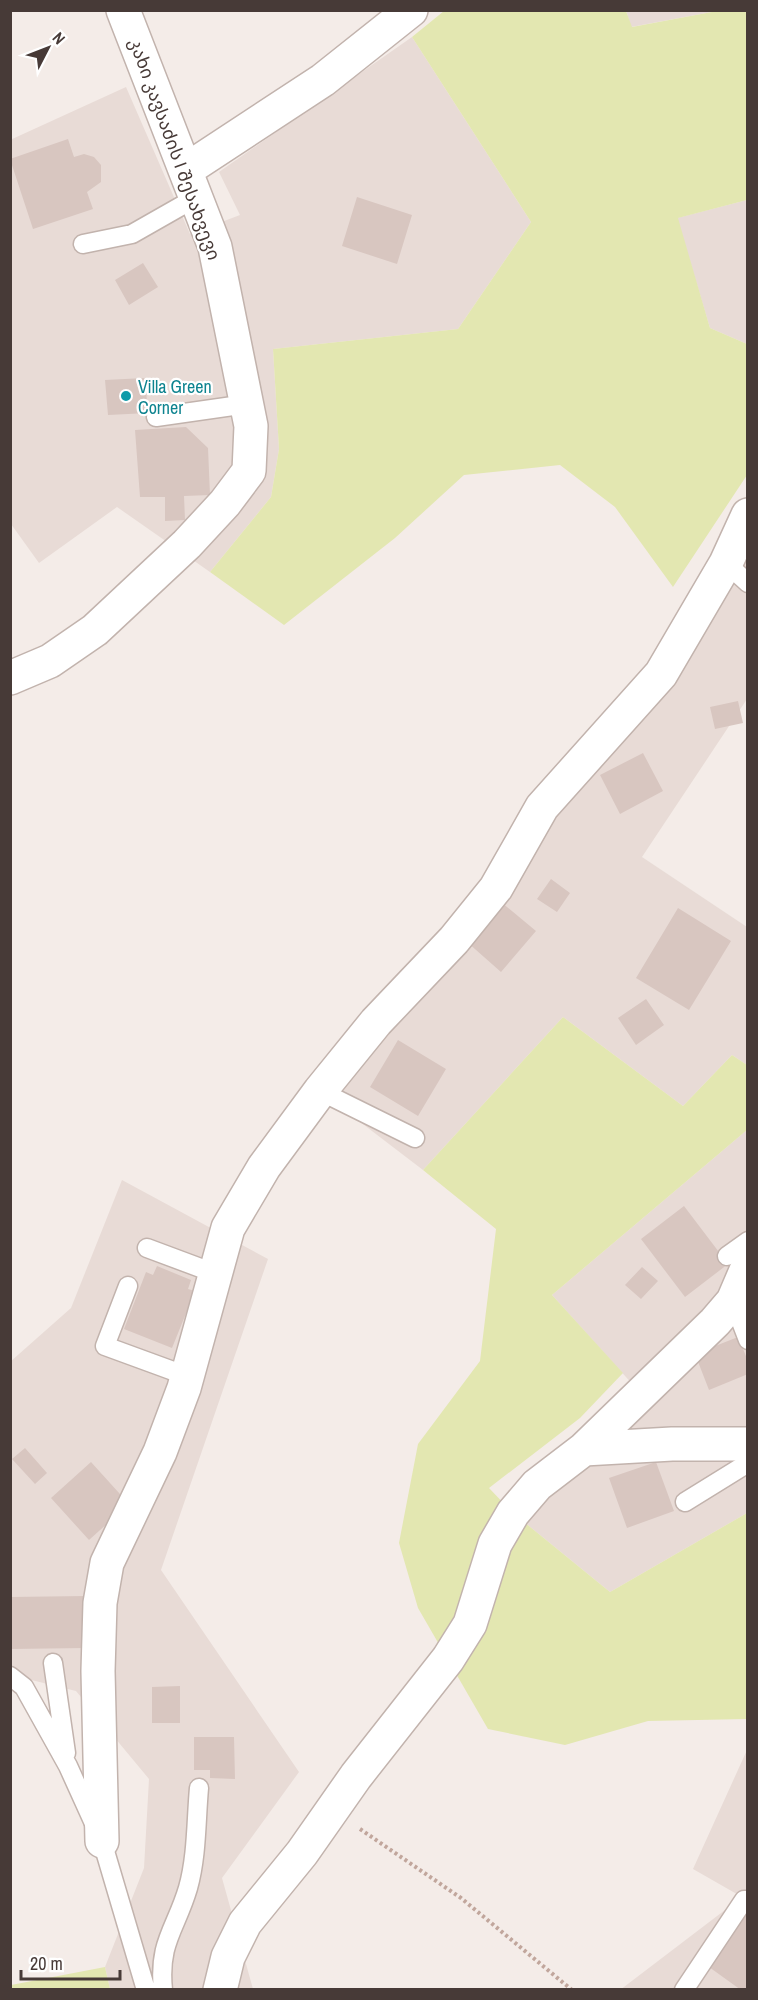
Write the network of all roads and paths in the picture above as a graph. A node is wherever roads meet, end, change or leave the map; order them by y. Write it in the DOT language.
graph roads {
  1 [pos="123,10"];
  2 [pos="411,10"];
  3 [pos="191,183"];
  4 [pos="83,244"];
  5 [pos="247,404"];
  6 [pos="156,417"];
  7 [pos="747,515"];
  8 [pos="736,573"];
  9 [pos="10,678"];
  10 [pos="320,1091"];
  11 [pos="415,1138"];
  12 [pos="747,1241"];
  13 [pos="147,1248"];
  14 [pos="737,1261"];
  15 [pos="214,1273"];
  16 [pos="128,1286"];
  17 [pos="733,1301"];
  18 [pos="747,1340"];
  19 [pos="187,1376"];
  20 [pos="747,1444"];
  21 [pos="584,1449"];
  22 [pos="747,1463"];
  23 [pos="686,1502"];
  24 [pos="53,1663"];
  25 [pos="10,1676"];
  26 [pos="68,1766"];
  27 [pos="199,1788"];
  28 [pos="332,1810"];
  29 [pos="102,1842"];
  30 [pos="747,1900"];
  31 [pos="146,1989"];
  32 [pos="163,1989"];
  33 [pos="220,1989"];
  34 [pos="572,1989"];
  35 [pos="684,1989"];
  1 -- 3 [label="street, კახი კავსაძის I შესახვევი"];
  2 -- 3 [label="street"];
  3 -- 4 [label="lane"];
  3 -- 5 [label="street, კახი კავსაძის I შესახვევი"];
  5 -- 6 [label="lane"];
  5 -- 9 [label="street, კახი კავსაძის I შესახვევი"];
  7 -- 8 [label="street"];
  8 -- 10 [label="street"];
  10 -- 11 [label="lane"];
  10 -- 15 [label="street"];
  12 -- 14 [label="lane"];
  13 -- 15 [label="lane"];
  14 -- 17 [label="street"];
  15 -- 19 [label="street"];
  16 -- 19 [label="lane"];
  17 -- 18 [label="lane"];
  17 -- 21 [label="street"];
  19 -- 29 [label="street"];
  20 -- 21 [label="street"];
  21 -- 28 [label="street"];
  22 -- 23 [label="lane"];
  24 -- 26 [label="lane"];
  25 -- 26 [label="lane"];
  26 -- 29 [label="lane"];
  27 -- 32 [label="lane"];
  28 -- 33 [label="street"];
  28 -- 34 [label="path"];
  29 -- 31 [label="lane"];
  30 -- 35 [label="lane"];
}
